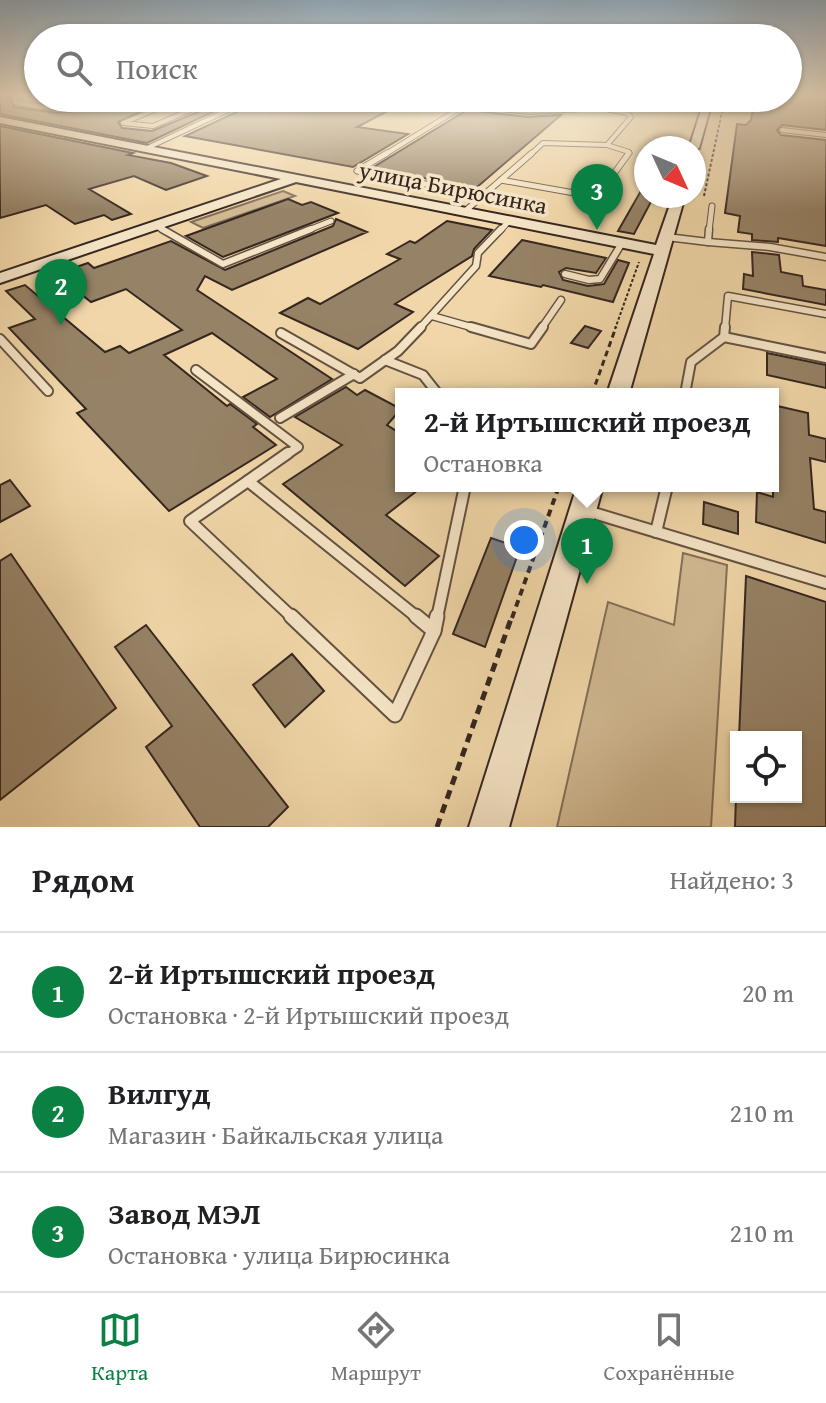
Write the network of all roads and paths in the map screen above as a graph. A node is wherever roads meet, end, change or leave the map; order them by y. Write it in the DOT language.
graph roads {
  1 [pos="63,133"];
  2 [pos="180,133"];
  3 [pos="420,133"];
  4 [pos="618,133"];
  5 [pos="718,133"];
  6 [pos="805,133"];
  7 [pos="826,135"];
  8 [pos="607,145"];
  9 [pos="145,149"];
  10 [pos="292,179"];
  11 [pos="501,180"];
  12 [pos="483,195"];
  13 [pos="712,206"];
  14 [pos="675,208"];
  15 [pos="464,212"];
  16 [pos="331,221"];
  17 [pos="509,221"];
  18 [pos="155,225"];
  19 [pos="708,242"];
  20 [pos="622,243"];
  21 [pos="664,244"];
  22 [pos="642,253"];
  23 [pos="826,257"];
  24 [pos="565,274"];
  25 [pos="0,278"];
  26 [pos="561,300"];
  27 [pos="826,314"];
  28 [pos="432,316"];
  29 [pos="281,333"];
  30 [pos="724,337"];
  31 [pos="0,339"];
  32 [pos="826,358"];
  33 [pos="385,360"];
  34 [pos="196,370"];
  35 [pos="354,374"];
  36 [pos="436,388"];
  37 [pos="594,388"];
  38 [pos="620,388"];
  39 [pos="686,388"];
  40 [pos="48,391"];
  41 [pos="280,418"];
  42 [pos="248,481"];
  43 [pos="464,492"];
  44 [pos="557,492"];
  45 [pos="666,492"];
  46 [pos="586,498"];
  47 [pos="656,532"];
  48 [pos="826,583"];
  49 [pos="434,631"];
  50 [pos="437,827"];
  51 [pos="489,827"];
  1 -- 9 [label="main road, улица Бирюсинка"];
  2 -- 9 [label="lane"];
  3 -- 12 [label="lane"];
  4 -- 8 [label="lane"];
  5 -- 13 [label="path"];
  6 -- 7 [label="lane"];
  8 -- 11 [label="lane"];
  8 -- 11 [label="lane"];
  9 -- 10 [label="main road, улица Бирюсинка"];
  10 -- 15 [label="main road, улица Бирюсинка"];
  10 -- 18 [label="main road"];
  11 -- 12 [label="lane"];
  12 -- 15 [label="lane"];
  13 -- 19 [label="lane"];
  14 -- 21 [label="main road"];
  15 -- 17 [label="main road, улица Бирюсинка"];
  16 -- 18 [label="lane"];
  17 -- 20 [label="main road, улица Бирюсинка"];
  17 -- 28 [label="lane"];
  18 -- 25 [label="main road"];
  19 -- 21 [label="lane"];
  19 -- 23 [label="lane"];
  20 -- 21 [label="main road, улица Бирюсинка"];
  20 -- 24 [label="lane"];
  21 -- 38 [label="main road"];
  22 -- 37 [label="path"];
  26 -- 28 [label="lane"];
  27 -- 30 [label="lane"];
  28 -- 33 [label="lane"];
  29 -- 35 [label="lane"];
  30 -- 32 [label="lane"];
  30 -- 39 [label="lane"];
  31 -- 40 [label="lane"];
  33 -- 35 [label="lane"];
  33 -- 36 [label="lane"];
  34 -- 42 [label="lane"];
  35 -- 41 [label="lane"];
  42 -- 49 [label="lane"];
  42 -- 49 [label="lane"];
  43 -- 49 [label="lane"];
  44 -- 50 [label="path"];
  45 -- 47 [label="lane"];
  46 -- 47 [label="lane"];
  46 -- 51 [label="main road"];
  47 -- 48 [label="lane"];
}
